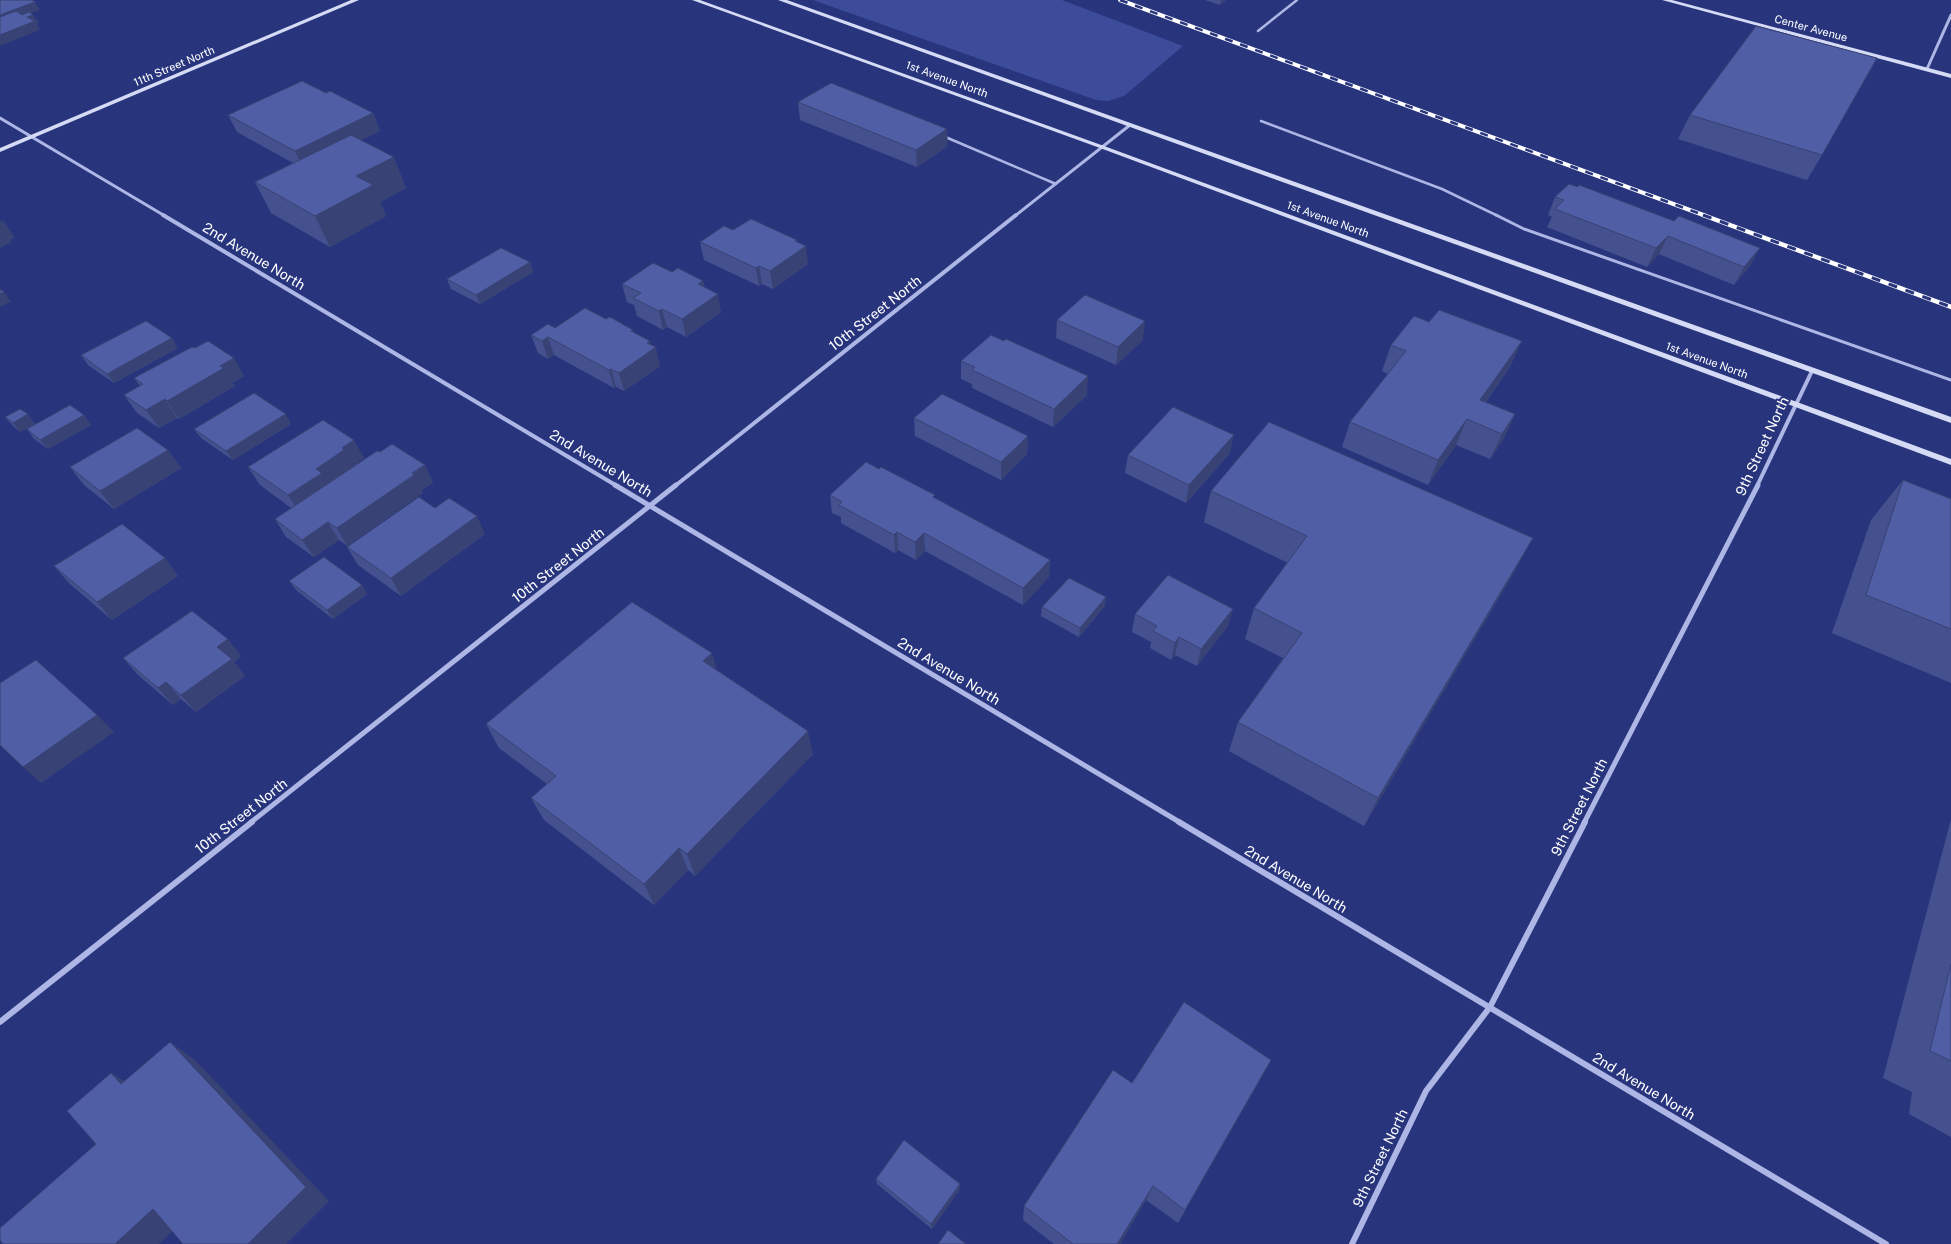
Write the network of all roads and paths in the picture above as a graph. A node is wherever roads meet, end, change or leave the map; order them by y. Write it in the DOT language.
graph roads {
  1 [pos="356,0"];
  2 [pos="695,0"];
  3 [pos="780,0"];
  4 [pos="1296,0"];
  5 [pos="1665,0"];
  6 [pos="1951,15"];
  7 [pos="1258,31"];
  8 [pos="1927,69"];
  9 [pos="1951,76"];
  10 [pos="0,118"];
  11 [pos="1261,121"];
  12 [pos="1130,125"];
  13 [pos="942,135"];
  14 [pos="32,136"];
  15 [pos="1102,147"];
  16 [pos="0,150"];
  17 [pos="1056,184"];
  18 [pos="1812,370"];
  19 [pos="1951,380"];
  20 [pos="1795,404"];
  21 [pos="1951,420"];
  22 [pos="1951,462"];
  23 [pos="650,506"];
  24 [pos="1490,1007"];
  25 [pos="0,1022"];
  26 [pos="1352,1244"];
  27 [pos="1886,1244"];
  1 -- 14 [label="main road, 11th Street North"];
  2 -- 15 [label="main road, 1st Avenue North"];
  3 -- 12 [label="main road, 1st Avenue North"];
  4 -- 7 [label="lane"];
  5 -- 8 [label="main road, Center Avenue"];
  6 -- 8 [label="street"];
  8 -- 9 [label="main road, Center Avenue"];
  10 -- 14 [label="street, 2nd Avenue North"];
  11 -- 19 [label="lane"];
  12 -- 15 [label="street, 10th Street North"];
  12 -- 18 [label="main road, 1st Avenue North"];
  13 -- 17 [label="lane"];
  14 -- 16 [label="main road, 11th Street North"];
  14 -- 23 [label="street, 2nd Avenue North"];
  15 -- 17 [label="street, 10th Street North"];
  15 -- 20 [label="main road, 1st Avenue North"];
  17 -- 23 [label="street, 10th Street North"];
  18 -- 20 [label="street, 9th Street North"];
  18 -- 21 [label="main road, 1st Avenue North"];
  20 -- 22 [label="main road, 1st Avenue North"];
  20 -- 24 [label="street, 9th Street North"];
  23 -- 24 [label="street, 2nd Avenue North"];
  23 -- 25 [label="street, 10th Street North"];
  24 -- 26 [label="street, 9th Street North"];
  24 -- 27 [label="street, 2nd Avenue North"];
}
